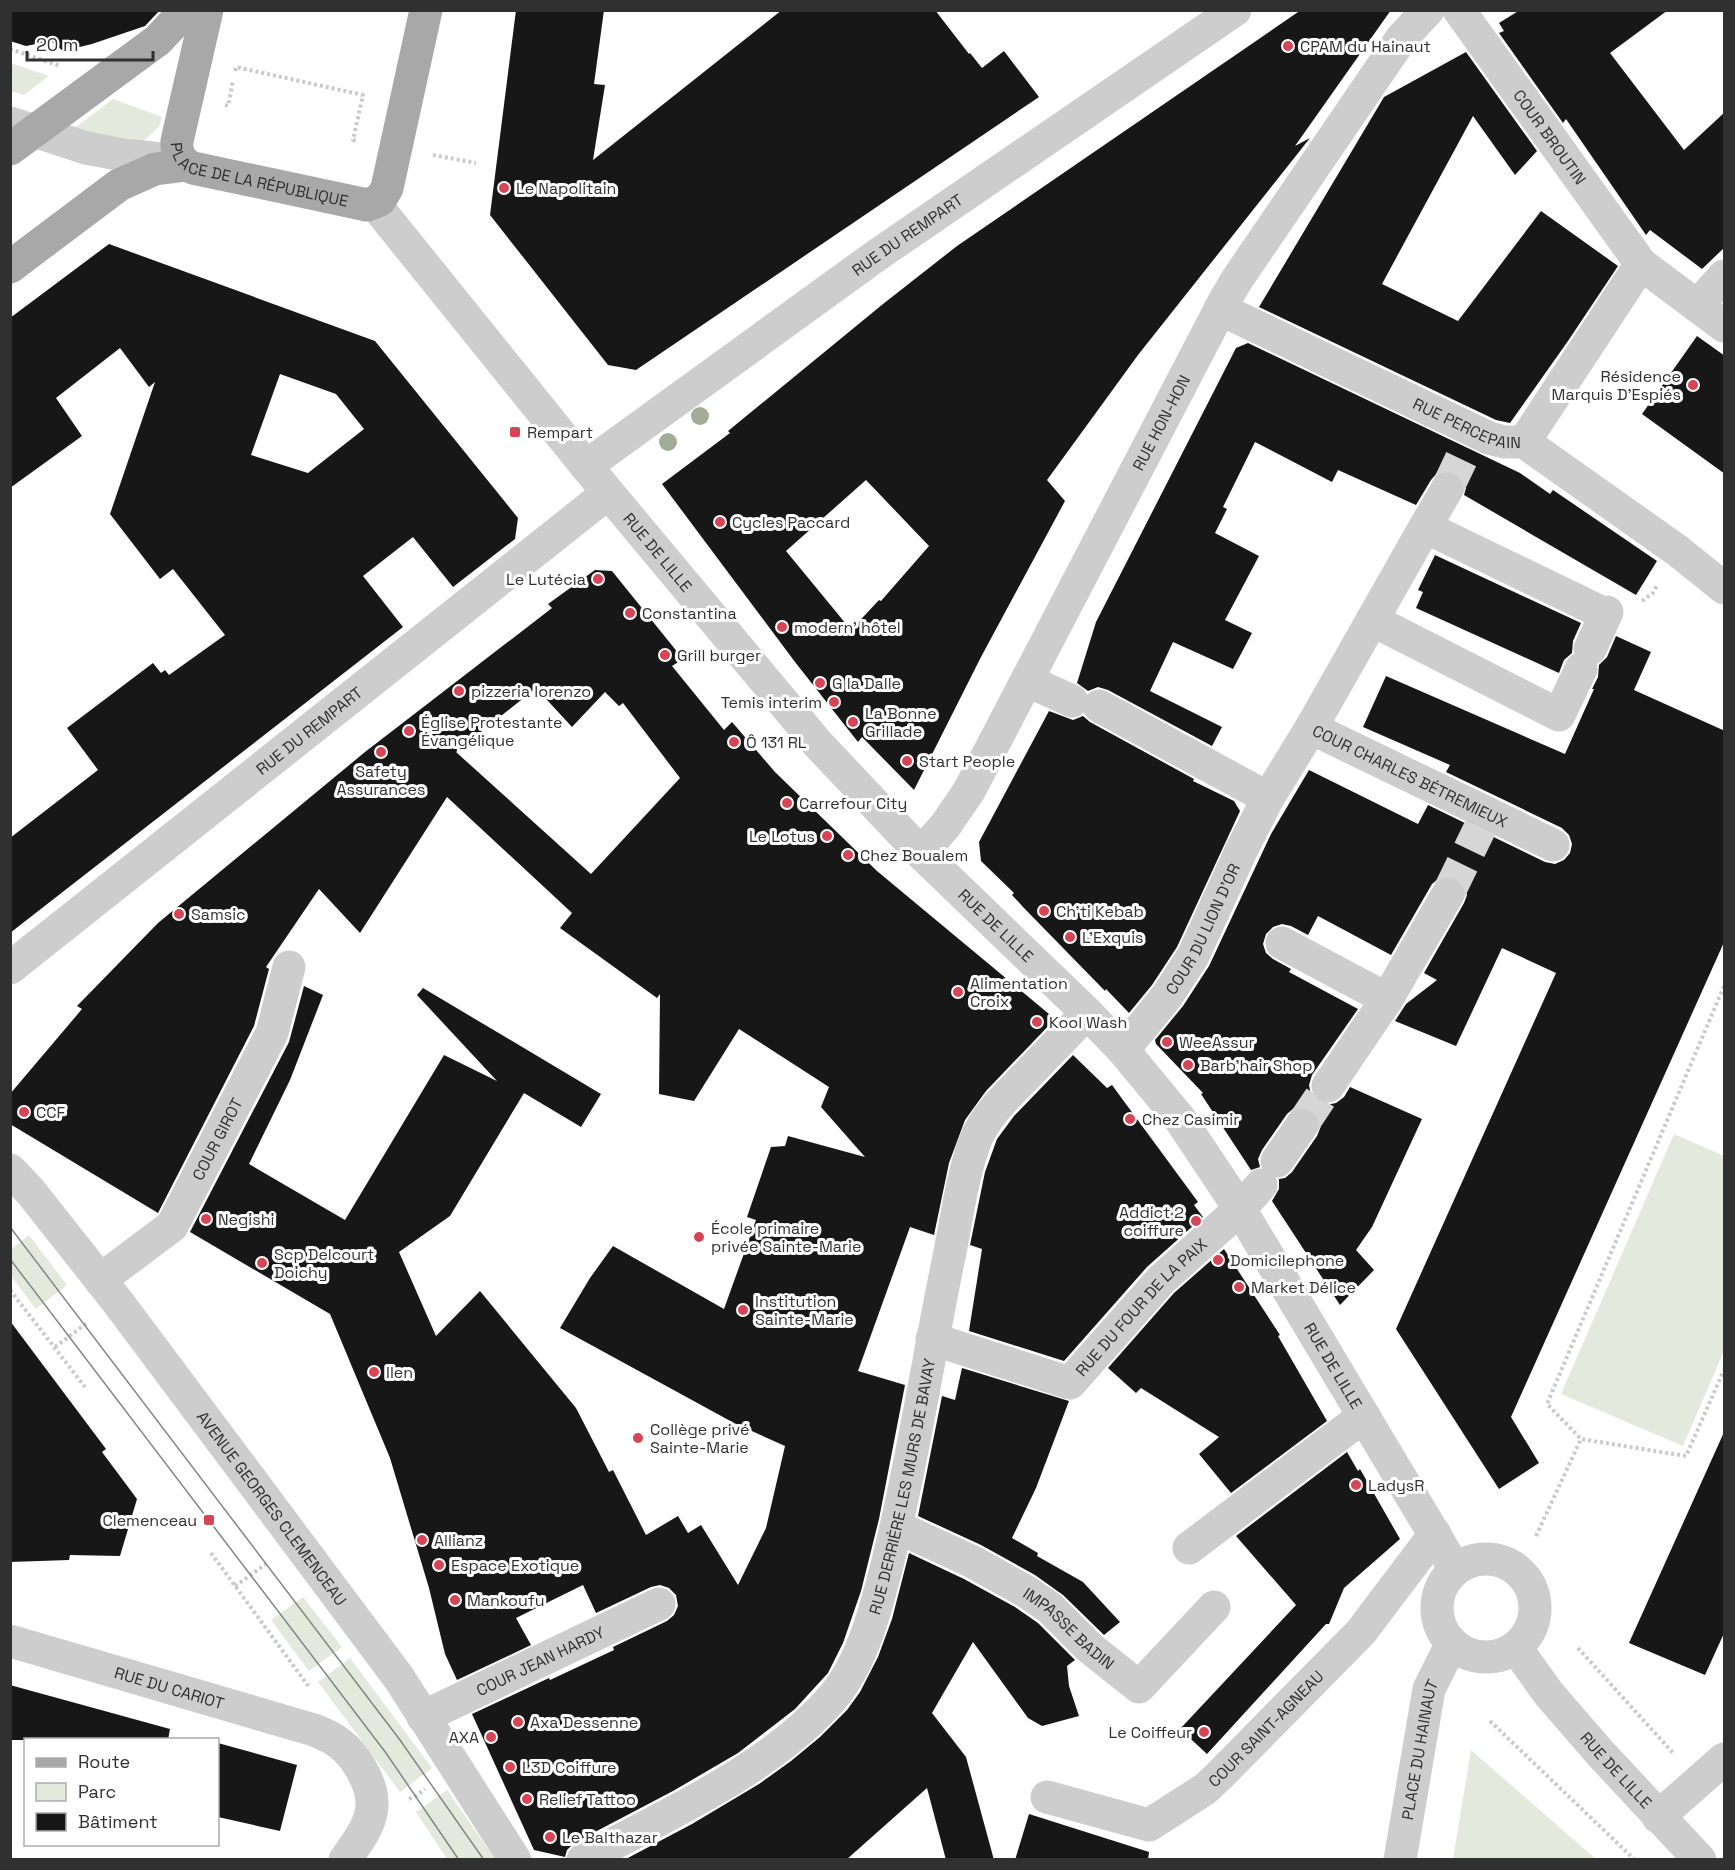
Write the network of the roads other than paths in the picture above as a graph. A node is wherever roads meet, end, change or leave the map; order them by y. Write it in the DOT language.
graph roads {
  1 [pos="186,10"];
  2 [pos="207,10"];
  3 [pos="426,10"];
  4 [pos="1235,10"];
  5 [pos="1428,10"];
  6 [pos="1459,10"];
  7 [pos="19,134"];
  8 [pos="184,163"];
  9 [pos="374,203"];
  10 [pos="1641,264"];
  11 [pos="10,267"];
  12 [pos="1725,276"];
  13 [pos="1697,306"];
  14 [pos="1220,309"];
  15 [pos="1725,326"];
  16 [pos="1524,442"];
  17 [pos="586,466"];
  18 [pos="1447,489"];
  19 [pos="608,493"];
  20 [pos="1425,527"];
  21 [pos="1725,588"];
  22 [pos="1372,620"];
  23 [pos="1028,681"];
  24 [pos="1311,728"];
  25 [pos="1268,798"];
  26 [pos="1553,845"];
  27 [pos="921,853"];
  28 [pos="1448,894"];
  29 [pos="1282,943"];
  30 [pos="289,967"];
  31 [pos="10,968"];
  32 [pos="1387,999"];
  33 [pos="1087,1013"];
  34 [pos="1123,1050"];
  35 [pos="1328,1086"];
  36 [pos="1302,1125"];
  37 [pos="10,1170"];
  38 [pos="1259,1185"];
  39 [pos="100,1280"];
  40 [pos="932,1339"];
  41 [pos="1364,1416"];
  42 [pos="897,1527"];
  43 [pos="1435,1534"];
  44 [pos="1189,1548"];
  45 [pos="1455,1569"];
  46 [pos="659,1604"];
  47 [pos="1214,1607"];
  48 [pos="10,1641"];
  49 [pos="1452,1643"];
  50 [pos="1515,1648"];
  51 [pos="423,1717"];
  52 [pos="1725,1759"];
  53 [pos="1047,1797"];
  54 [pos="1658,1816"];
  55 [pos="345,1860"];
  56 [pos="515,1860"];
  57 [pos="583,1860"];
  58 [pos="1400,1860"];
  59 [pos="1700,1860"];
  1 -- 7 [label="main road"];
  2 -- 8 [label="main road, PLACE DE LA RÉPUBLIQUE"];
  3 -- 9 [label="main road, PLACE DE LA RÉPUBLIQUE"];
  4 -- 17 [label="street, RUE DU REMPART"];
  5 -- 14 [label="street, RUE HON-HON"];
  6 -- 10 [label="street, COUR BROUTIN"];
  7 -- 8 [label="street"];
  8 -- 9 [label="main road, PLACE DE LA RÉPUBLIQUE"];
  8 -- 11 [label="main road"];
  9 -- 17 [label="street, PLACE DE LA RÉPUBLIQUE"];
  10 -- 13 [label="street, COUR BROUTIN"];
  10 -- 16 [label="street"];
  12 -- 13 [label="street"];
  13 -- 15 [label="street, COUR BROUTIN"];
  14 -- 16 [label="street, RUE PERCEPAIN"];
  14 -- 23 [label="street, RUE HON-HON"];
  16 -- 21 [label="street, RUE PERCEPAIN"];
  17 -- 19 [label="street, RUE DE LILLE"];
  18 -- 20 [label="street, COUR CHARLES BÉTREMIEUX"];
  19 -- 27 [label="street, RUE DE LILLE"];
  19 -- 31 [label="street, RUE DU REMPART"];
  20 -- 22 [label="street, COUR CHARLES BÉTREMIEUX"];
  20 -- 22 [label="street"];
  22 -- 24 [label="street, COUR CHARLES BÉTREMIEUX"];
  23 -- 25 [label="street"];
  23 -- 27 [label="street, RUE HON-HON"];
  24 -- 25 [label="street, COUR DU LION D'OR"];
  24 -- 26 [label="street, COUR CHARLES BÉTREMIEUX"];
  25 -- 34 [label="street, COUR DU LION D'OR"];
  27 -- 33 [label="street, RUE DE LILLE"];
  28 -- 32 [label="street"];
  29 -- 32 [label="street"];
  30 -- 39 [label="street, COUR GIROT"];
  32 -- 35 [label="street"];
  33 -- 34 [label="street, RUE DE LILLE"];
  33 -- 40 [label="street, RUE DERRIÈRE LES MURS DE BAVAY"];
  34 -- 38 [label="street, RUE DE LILLE"];
  36 -- 38 [label="street"];
  37 -- 39 [label="street, AVENUE GEORGES CLEMENCEAU"];
  38 -- 40 [label="street, RUE DU FOUR DE LA PAIX"];
  38 -- 41 [label="street, RUE DE LILLE"];
  39 -- 51 [label="street, AVENUE GEORGES CLEMENCEAU"];
  40 -- 42 [label="street, RUE DERRIÈRE LES MURS DE BAVAY"];
  41 -- 43 [label="street, RUE DE LILLE"];
  41 -- 44 [label="street"];
  42 -- 47 [label="street, IMPASSE BADIN"];
  42 -- 57 [label="street, RUE DERRIÈRE LES MURS DE BAVAY"];
  43 -- 45 [label="street, RUE DE LILLE"];
  43 -- 53 [label="street, COUR SAINT-AGNEAU"];
  45 -- 49 [label="street"];
  45 -- 50 [label="street"];
  46 -- 51 [label="street, COUR JEAN HARDY"];
  48 -- 55 [label="street, RUE DU CARIOT"];
  49 -- 50 [label="street"];
  49 -- 58 [label="street, PLACE DU HAINAUT"];
  50 -- 54 [label="street, RUE DE LILLE"];
  51 -- 56 [label="street, AVENUE GEORGES CLEMENCEAU"];
  52 -- 54 [label="street"];
  54 -- 59 [label="street, RUE DE LILLE"];
}
